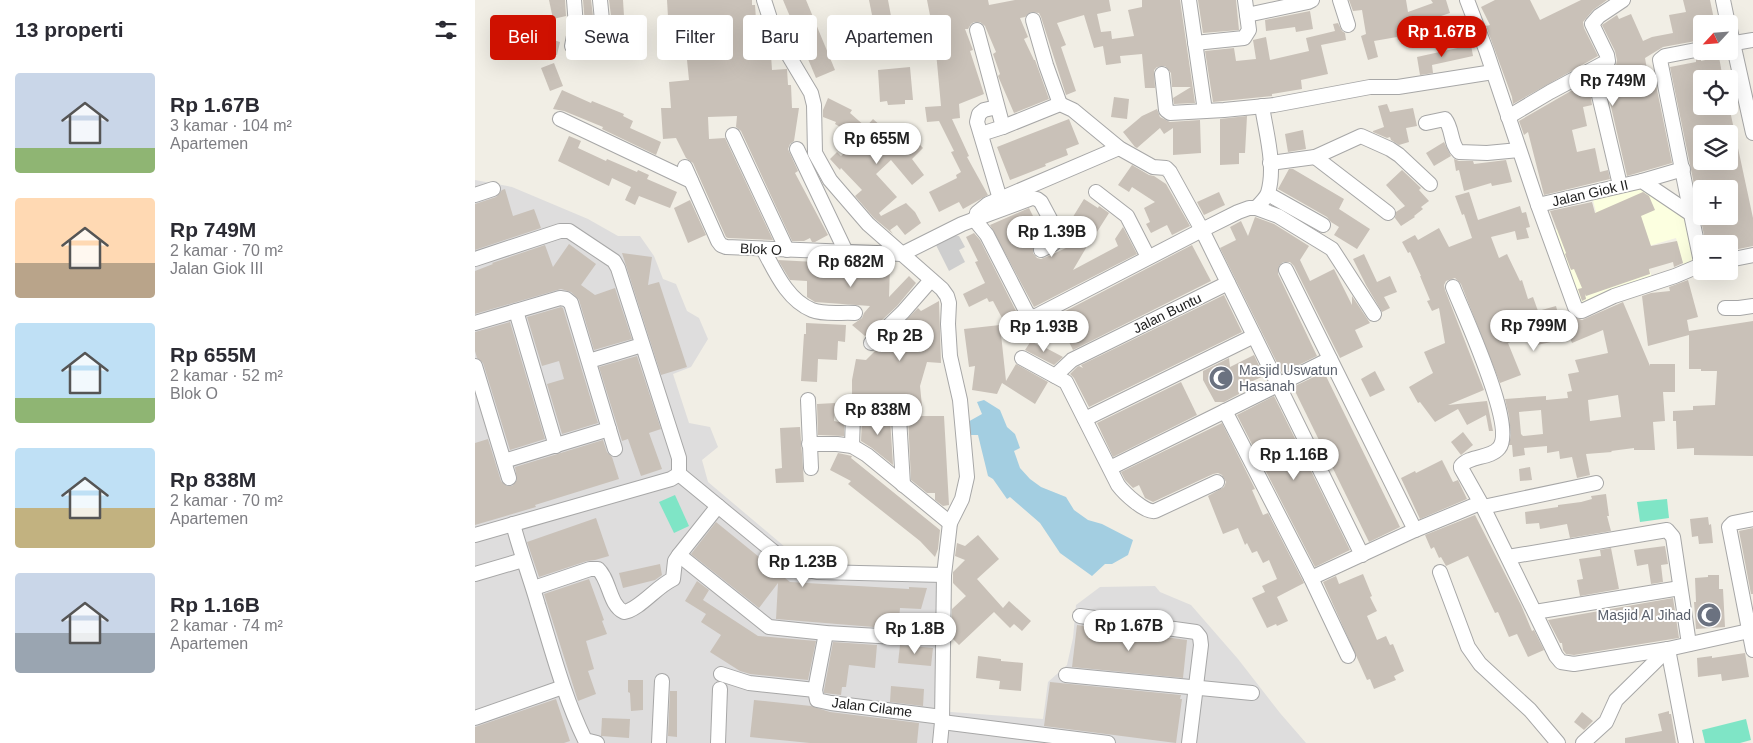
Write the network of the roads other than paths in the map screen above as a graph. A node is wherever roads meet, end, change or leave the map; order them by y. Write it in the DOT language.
graph roads {
  1 [pos="574,0"];
  2 [pos="600,0"];
  3 [pos="764,0"];
  4 [pos="1189,0"];
  5 [pos="1245,0"];
  6 [pos="1312,0"];
  7 [pos="1340,0"];
  8 [pos="1467,0"];
  9 [pos="1623,0"];
  10 [pos="1723,0"];
  11 [pos="575,15"];
  12 [pos="602,15"];
  13 [pos="1247,15"];
  14 [pos="1727,15"];
  15 [pos="1033,20"];
  16 [pos="1348,25"];
  17 [pos="977,30"];
  18 [pos="1753,40"];
  19 [pos="1195,43"];
  20 [pos="1738,43"];
  21 [pos="1693,51"];
  22 [pos="1735,60"];
  23 [pos="1493,72"];
  24 [pos="1162,74"];
  25 [pos="1597,87"];
  26 [pos="1059,104"];
  27 [pos="1262,106"];
  28 [pos="997,107"];
  29 [pos="1205,111"];
  30 [pos="1508,118"];
  31 [pos="559,119"];
  32 [pos="1426,123"];
  33 [pos="1003,127"];
  34 [pos="1753,133"];
  35 [pos="981,134"];
  36 [pos="733,135"];
  37 [pos="1119,148"];
  38 [pos="797,150"];
  39 [pos="1519,150"];
  40 [pos="1315,157"];
  41 [pos="1270,163"];
  42 [pos="685,167"];
  43 [pos="1683,169"];
  44 [pos="691,181"];
  45 [pos="1642,181"];
  46 [pos="1430,184"];
  47 [pos="1619,185"];
  48 [pos="493,189"];
  49 [pos="1096,192"];
  50 [pos="1268,194"];
  51 [pos="475,195"];
  52 [pos="1000,198"];
  53 [pos="1537,205"];
  54 [pos="1256,208"];
  55 [pos="1389,213"];
  56 [pos="1691,214"];
  57 [pos="975,219"];
  58 [pos="1323,225"];
  59 [pos="1201,230"];
  60 [pos="1695,235"];
  61 [pos="763,249"];
  62 [pos="787,250"];
  63 [pos="1041,250"];
  64 [pos="846,252"];
  65 [pos="902,254"];
  66 [pos="1753,254"];
  67 [pos="1148,257"];
  68 [pos="1738,258"];
  69 [pos="475,260"];
  70 [pos="1693,268"];
  71 [pos="1286,270"];
  72 [pos="931,280"];
  73 [pos="1228,283"];
  74 [pos="1453,288"];
  75 [pos="1753,306"];
  76 [pos="1725,308"];
  77 [pos="516,311"];
  78 [pos="855,312"];
  79 [pos="1374,314"];
  80 [pos="475,323"];
  81 [pos="1254,336"];
  82 [pos="871,344"];
  83 [pos="642,345"];
  84 [pos="1021,358"];
  85 [pos="1330,359"];
  86 [pos="589,361"];
  87 [pos="475,366"];
  88 [pos="1055,376"];
  89 [pos="1278,385"];
  90 [pos="808,400"];
  91 [pos="1225,411"];
  92 [pos="853,414"];
  93 [pos="899,417"];
  94 [pos="1085,419"];
  95 [pos="609,429"];
  96 [pos="809,444"];
  97 [pos="556,446"];
  98 [pos="852,446"];
  99 [pos="615,450"];
  100 [pos="503,461"];
  101 [pos="811,468"];
  102 [pos="1110,468"];
  103 [pos="679,474"];
  104 [pos="509,478"];
  105 [pos="1217,482"];
  106 [pos="1596,483"];
  107 [pos="903,486"];
  108 [pos="1482,505"];
  109 [pos="718,506"];
  110 [pos="1753,519"];
  111 [pos="950,523"];
  112 [pos="513,524"];
  113 [pos="1415,530"];
  114 [pos="475,535"];
  115 [pos="679,555"];
  116 [pos="1362,555"];
  117 [pos="1508,557"];
  118 [pos="523,560"];
  119 [pos="1440,572"];
  120 [pos="475,574"];
  121 [pos="944,575"];
  122 [pos="1311,578"];
  123 [pos="533,588"];
  124 [pos="1680,588"];
  125 [pos="1535,612"];
  126 [pos="1080,616"];
  127 [pos="1751,631"];
  128 [pos="826,633"];
  129 [pos="896,637"];
  130 [pos="1689,644"];
  131 [pos="1668,649"];
  132 [pos="1753,650"];
  133 [pos="1348,656"];
  134 [pos="721,674"];
  135 [pos="1065,674"];
  136 [pos="662,681"];
  137 [pos="563,688"];
  138 [pos="720,689"];
  139 [pos="1194,689"];
  140 [pos="815,690"];
  141 [pos="1252,693"];
  142 [pos="475,718"];
  143 [pos="942,720"];
  144 [pos="587,742"];
  145 [pos="659,743"];
  146 [pos="718,743"];
  147 [pos="940,743"];
  148 [pos="1108,743"];
  149 [pos="1189,743"];
  150 [pos="1558,743"];
  151 [pos="1583,743"];
  152 [pos="1686,743"];
  1 -- 11 [label="street"];
  2 -- 12 [label="street"];
  3 -- 65 [label="street"];
  4 -- 19 [label="street"];
  5 -- 13 [label="street"];
  6 -- 13 [label="street"];
  7 -- 16 [label="street"];
  8 -- 23 [label="street"];
  9 -- 30 [label="street"];
  10 -- 14 [label="street"];
  13 -- 19 [label="street"];
  15 -- 26 [label="street"];
  17 -- 28 [label="street"];
  18 -- 20 [label="street"];
  19 -- 29 [label="street"];
  21 -- 43 [label="street"];
  22 -- 34 [label="street"];
  23 -- 27 [label="street"];
  23 -- 30 [label="street"];
  24 -- 29 [label="street"];
  25 -- 47 [label="street"];
  26 -- 33 [label="street"];
  26 -- 37 [label="street"];
  27 -- 29 [label="street"];
  27 -- 41 [label="street"];
  28 -- 33 [label="street"];
  28 -- 35 [label="street"];
  30 -- 39 [label="street"];
  31 -- 44 [label="street"];
  32 -- 39 [label="street"];
  33 -- 35 [label="street"];
  35 -- 52 [label="street"];
  36 -- 62 [label="street"];
  37 -- 52 [label="street"];
  37 -- 59 [label="street"];
  38 -- 64 [label="street"];
  39 -- 53 [label="street"];
  40 -- 41 [label="street"];
  40 -- 46 [label="street"];
  40 -- 55 [label="street"];
  41 -- 50 [label="street"];
  42 -- 44 [label="street, Blok O"];
  43 -- 45 [label="street, Jalan Giok II"];
  43 -- 56 [label="street"];
  44 -- 61 [label="street, Blok O"];
  45 -- 47 [label="street, Jalan Giok II"];
  45 -- 56 [label="street, Jalan Giok II"];
  47 -- 53 [label="street, Jalan Giok II"];
  48 -- 51 [label="street"];
  49 -- 67 [label="street"];
  50 -- 54 [label="street"];
  50 -- 58 [label="street"];
  52 -- 57 [label="street"];
  53 -- 70 [label="street"];
  54 -- 59 [label="street"];
  54 -- 79 [label="street"];
  56 -- 60 [label="street"];
  57 -- 63 [label="street"];
  57 -- 65 [label="street"];
  57 -- 67 [label="street"];
  59 -- 67 [label="street"];
  59 -- 73 [label="street"];
  61 -- 62 [label="street, Blok O"];
  61 -- 78 [label="street"];
  62 -- 64 [label="street, Blok O"];
  64 -- 65 [label="street, Blok O"];
  65 -- 72 [label="street"];
  66 -- 68 [label="street"];
  69 -- 83 [label="street"];
  71 -- 85 [label="street"];
  72 -- 82 [label="street"];
  72 -- 111 [label="street"];
  73 -- 81 [label="street"];
  73 -- 88 [label="street, Jalan Buntu"];
  74 -- 108 [label="street"];
  75 -- 76 [label="street"];
  77 -- 80 [label="street"];
  77 -- 86 [label="street"];
  77 -- 97 [label="street"];
  81 -- 89 [label="street"];
  81 -- 94 [label="street"];
  83 -- 86 [label="street"];
  83 -- 103 [label="street"];
  84 -- 88 [label="street"];
  85 -- 89 [label="street"];
  85 -- 113 [label="street"];
  86 -- 95 [label="street"];
  87 -- 100 [label="street"];
  88 -- 94 [label="street"];
  89 -- 91 [label="street"];
  89 -- 116 [label="street"];
  90 -- 96 [label="street"];
  91 -- 102 [label="street"];
  91 -- 122 [label="street"];
  92 -- 98 [label="street"];
  93 -- 107 [label="street"];
  94 -- 102 [label="street"];
  95 -- 97 [label="street"];
  95 -- 99 [label="street"];
  96 -- 98 [label="street"];
  96 -- 101 [label="street"];
  97 -- 100 [label="street"];
  98 -- 107 [label="street"];
  100 -- 104 [label="street"];
  102 -- 105 [label="street"];
  103 -- 109 [label="street"];
  103 -- 112 [label="street"];
  106 -- 108 [label="street"];
  107 -- 111 [label="street"];
  108 -- 113 [label="street"];
  108 -- 117 [label="street"];
  109 -- 115 [label="street"];
  109 -- 121 [label="street"];
  110 -- 127 [label="street"];
  111 -- 121 [label="street"];
  112 -- 114 [label="street"];
  112 -- 118 [label="street"];
  113 -- 116 [label="street"];
  115 -- 123 [label="street"];
  115 -- 128 [label="street"];
  116 -- 122 [label="street"];
  117 -- 124 [label="street"];
  117 -- 125 [label="street"];
  118 -- 120 [label="street"];
  118 -- 123 [label="street"];
  119 -- 150 [label="street"];
  121 -- 143 [label="street"];
  122 -- 133 [label="street"];
  123 -- 137 [label="street"];
  124 -- 125 [label="street"];
  124 -- 130 [label="street"];
  125 -- 131 [label="street"];
  126 -- 139 [label="street"];
  127 -- 130 [label="street"];
  127 -- 132 [label="street"];
  128 -- 129 [label="street"];
  128 -- 140 [label="street"];
  130 -- 131 [label="street"];
  131 -- 151 [label="street"];
  131 -- 152 [label="street"];
  134 -- 140 [label="street, Jalan Cilame"];
  135 -- 139 [label="street"];
  136 -- 145 [label="street"];
  137 -- 142 [label="street"];
  137 -- 144 [label="street"];
  138 -- 146 [label="street"];
  139 -- 141 [label="street"];
  139 -- 149 [label="street"];
  140 -- 143 [label="street, Jalan Cilame"];
  143 -- 147 [label="street"];
  143 -- 148 [label="street"];
}
